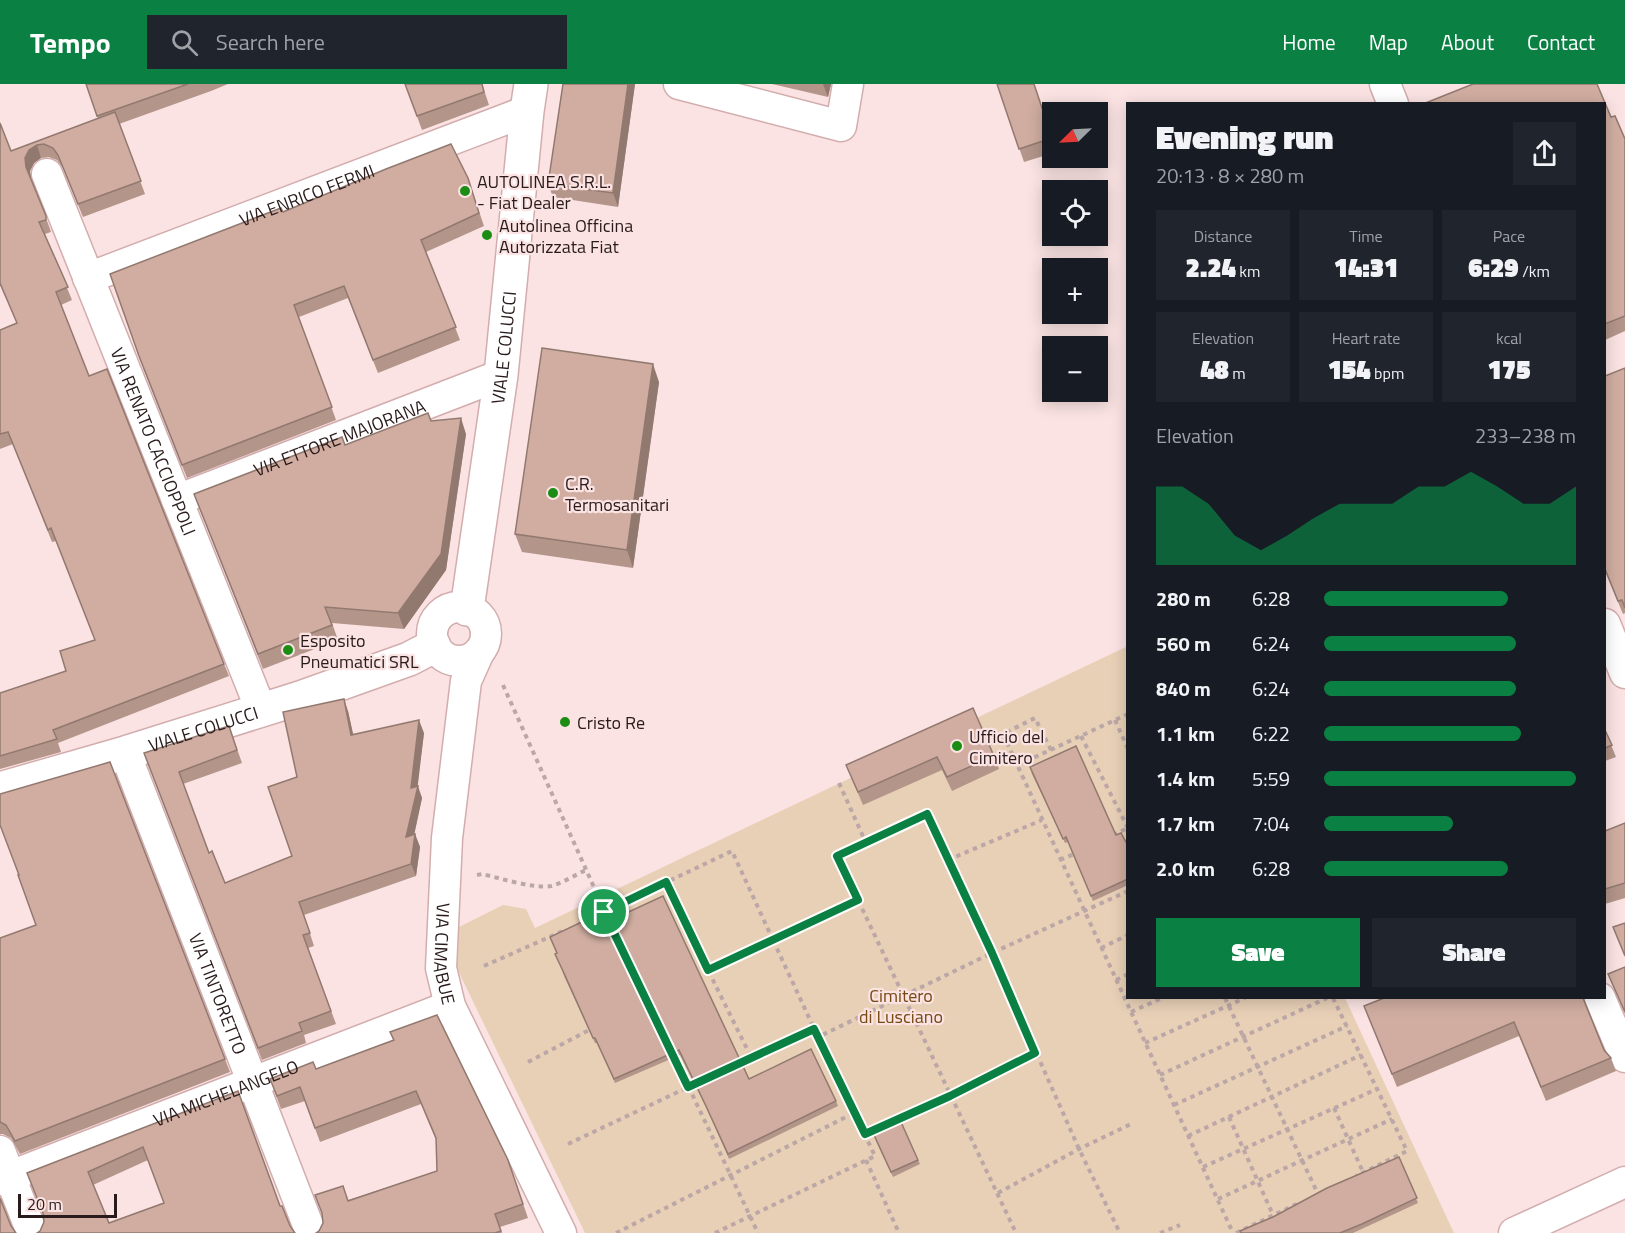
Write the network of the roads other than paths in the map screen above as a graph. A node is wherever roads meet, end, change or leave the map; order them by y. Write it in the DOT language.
graph roads {
  1 [pos="678,84"];
  2 [pos="848,84"];
  3 [pos="1385,84"];
  4 [pos="529,98"];
  5 [pos="1392,102"];
  6 [pos="47,174"];
  7 [pos="88,278"];
  8 [pos="501,375"];
  9 [pos="177,500"];
  10 [pos="467,609"];
  11 [pos="1606,626"];
  12 [pos="434,646"];
  13 [pos="479,652"];
  14 [pos="1625,673"];
  15 [pos="261,710"];
  16 [pos="125,753"];
  17 [pos="0,789"];
  18 [pos="1600,999"];
  19 [pos="450,1006"];
  20 [pos="1625,1057"];
  21 [pos="252,1082"];
  22 [pos="3,1169"];
  23 [pos="1625,1182"];
  24 [pos="32,1233"];
  25 [pos="311,1233"];
  26 [pos="561,1233"];
  27 [pos="1514,1233"];
  1 -- 2 [label="street"];
  3 -- 5 [label="street"];
  4 -- 7 [label="street, VIA ENRICO FERMI"];
  4 -- 8 [label="street, VIALE COLUCCI"];
  6 -- 7 [label="street, VIA RENATO CACCIOPPOLI"];
  7 -- 9 [label="street, VIA RENATO CACCIOPPOLI"];
  8 -- 9 [label="street, VIA ETTORE MAJORANA"];
  8 -- 10 [label="street, VIALE COLUCCI"];
  9 -- 15 [label="street, VIA RENATO CACCIOPPOLI"];
  10 -- 12 [label="street"];
  10 -- 13 [label="street"];
  11 -- 14 [label="street"];
  12 -- 13 [label="street"];
  12 -- 15 [label="street, VIALE COLUCCI"];
  13 -- 19 [label="street, VIA CIMABUE"];
  15 -- 16 [label="street, VIALE COLUCCI"];
  16 -- 17 [label="street, VIALE COLUCCI"];
  16 -- 21 [label="street, VIA TINTORETTO"];
  18 -- 20 [label="street"];
  19 -- 21 [label="street, VIA MICHELANGELO"];
  19 -- 26 [label="street, VIA CIMABUE"];
  21 -- 22 [label="street, VIA MICHELANGELO"];
  21 -- 25 [label="street, VIA TINTORETTO"];
  22 -- 24 [label="street"];
  23 -- 27 [label="street"];
}
